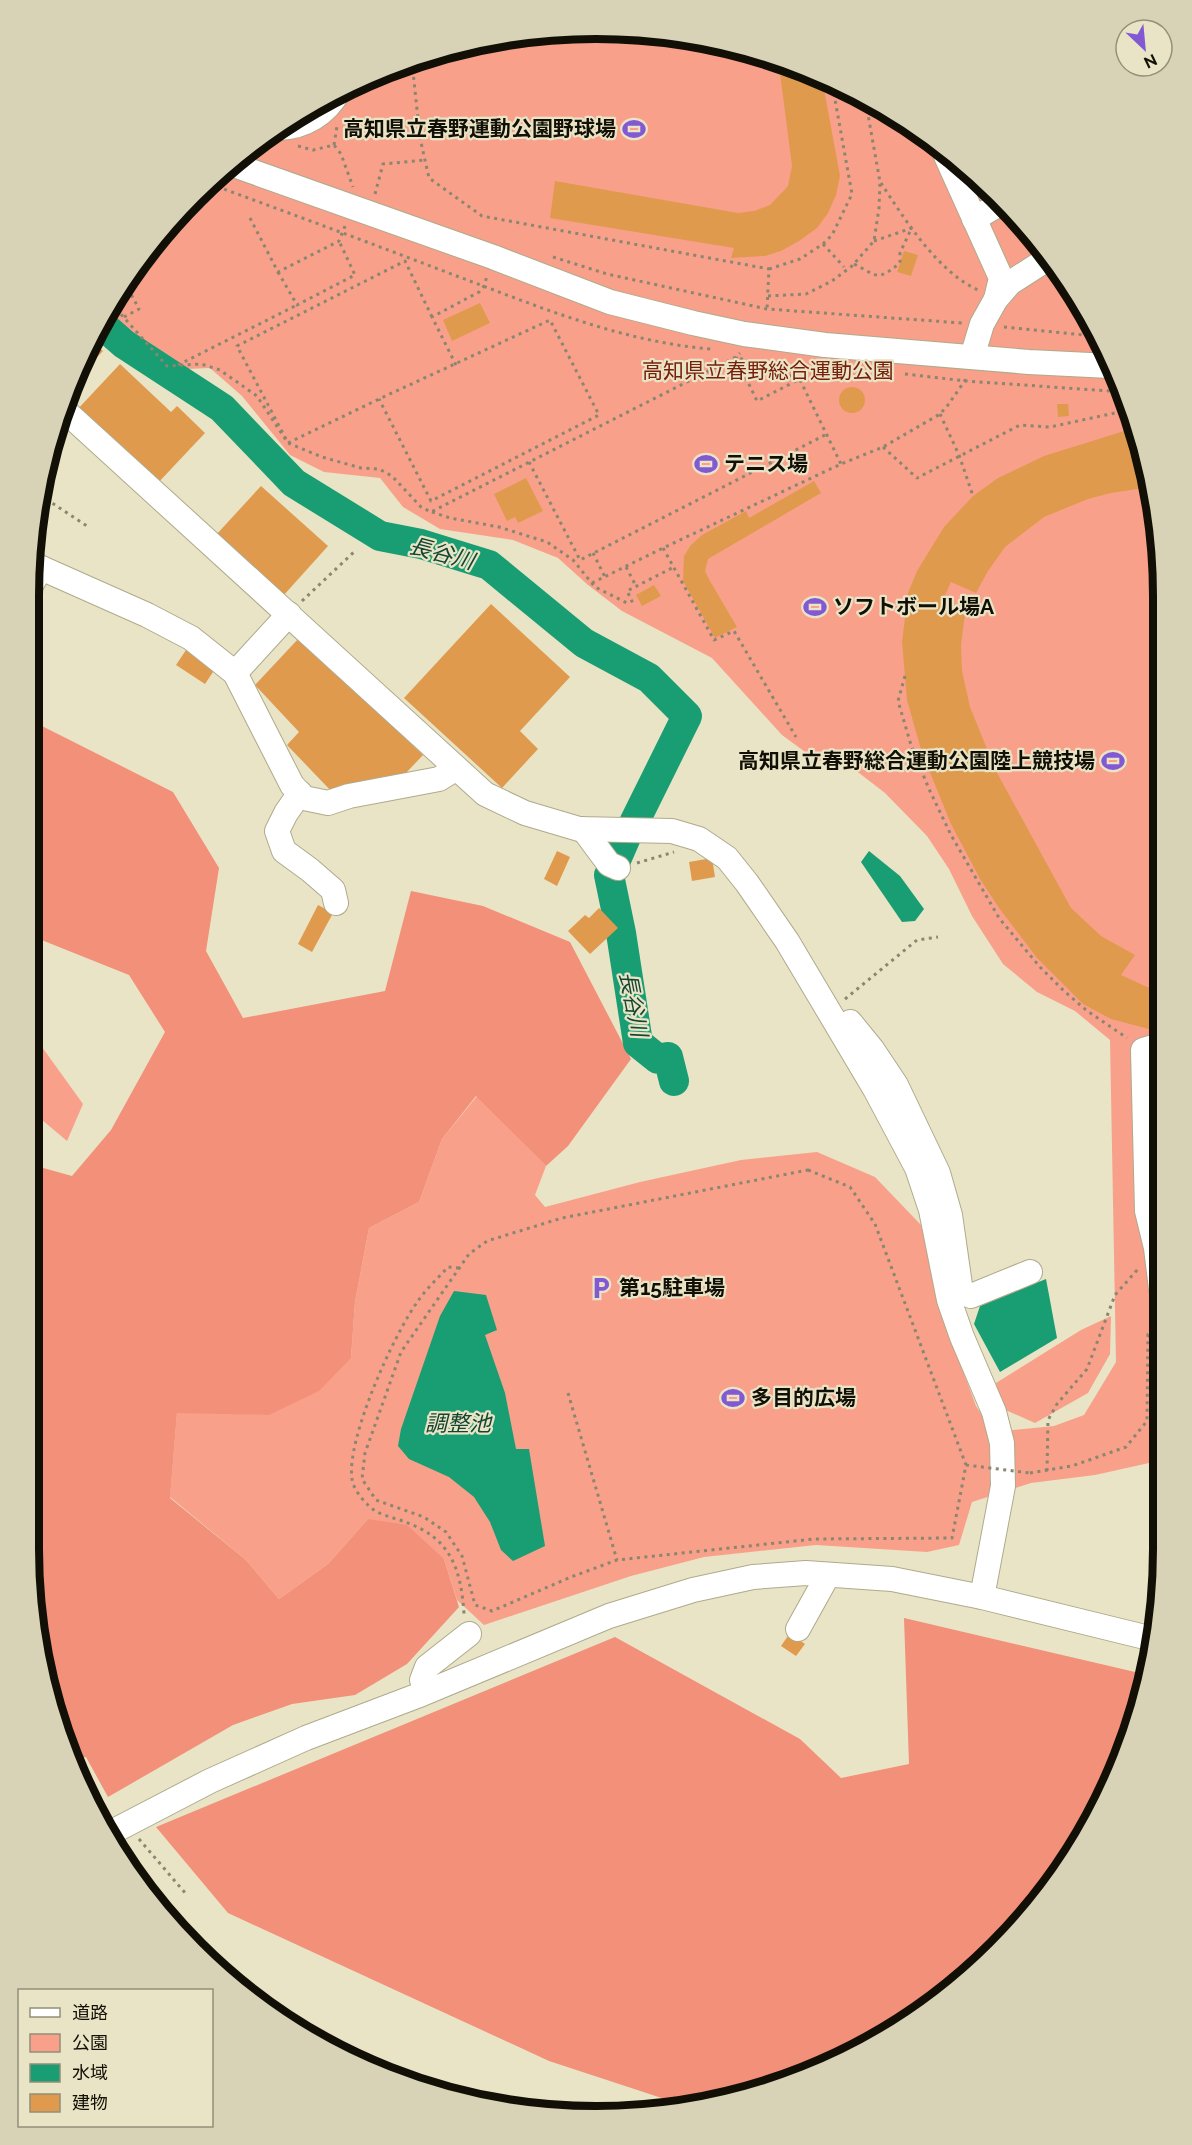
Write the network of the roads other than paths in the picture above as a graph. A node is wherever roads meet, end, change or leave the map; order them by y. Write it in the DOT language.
graph roads {
  1 [pos="326,110"];
  2 [pos="309,119"];
  3 [pos="241,167"];
  4 [pos="952,168"];
  5 [pos="995,207"];
  6 [pos="974,219"];
  7 [pos="1042,263"];
  8 [pos="996,299"];
  9 [pos="972,357"];
  10 [pos="1103,366"];
  11 [pos="70,415"];
  12 [pos="40,575"];
  13 [pos="289,614"];
  14 [pos="234,673"];
  15 [pos="455,769"];
  16 [pos="300,793"];
  17 [pos="583,829"];
  18 [pos="618,868"];
  19 [pos="336,903"];
  20 [pos="793,950"];
  21 [pos="1152,1047"];
  22 [pos="1153,1234"];
  23 [pos="1030,1272"];
  24 [pos="828,1575"];
  25 [pos="981,1597"];
  26 [pos="798,1629"];
  27 [pos="469,1634"];
  28 [pos="1146,1637"];
  29 [pos="428,1691"];
  30 [pos="119,1828"];
  1 -- 2 [label="street"];
  3 -- 9 [label="street"];
  4 -- 6 [label="street"];
  5 -- 6 [label="street"];
  6 -- 8 [label="street"];
  7 -- 8 [label="street"];
  8 -- 9 [label="street"];
  9 -- 10 [label="street"];
  11 -- 13 [label="street"];
  12 -- 14 [label="street"];
  13 -- 14 [label="street"];
  13 -- 15 [label="street"];
  14 -- 16 [label="street"];
  15 -- 16 [label="street"];
  15 -- 17 [label="street"];
  16 -- 19 [label="street"];
  17 -- 18 [label="street"];
  17 -- 20 [label="street"];
  20 -- 23 [label="street"];
  20 -- 25 [label="street"];
  21 -- 22 [label="street"];
  24 -- 25 [label="street"];
  24 -- 26 [label="street"];
  24 -- 29 [label="street"];
  25 -- 28 [label="street"];
  27 -- 29 [label="street"];
  29 -- 30 [label="street"];
}
